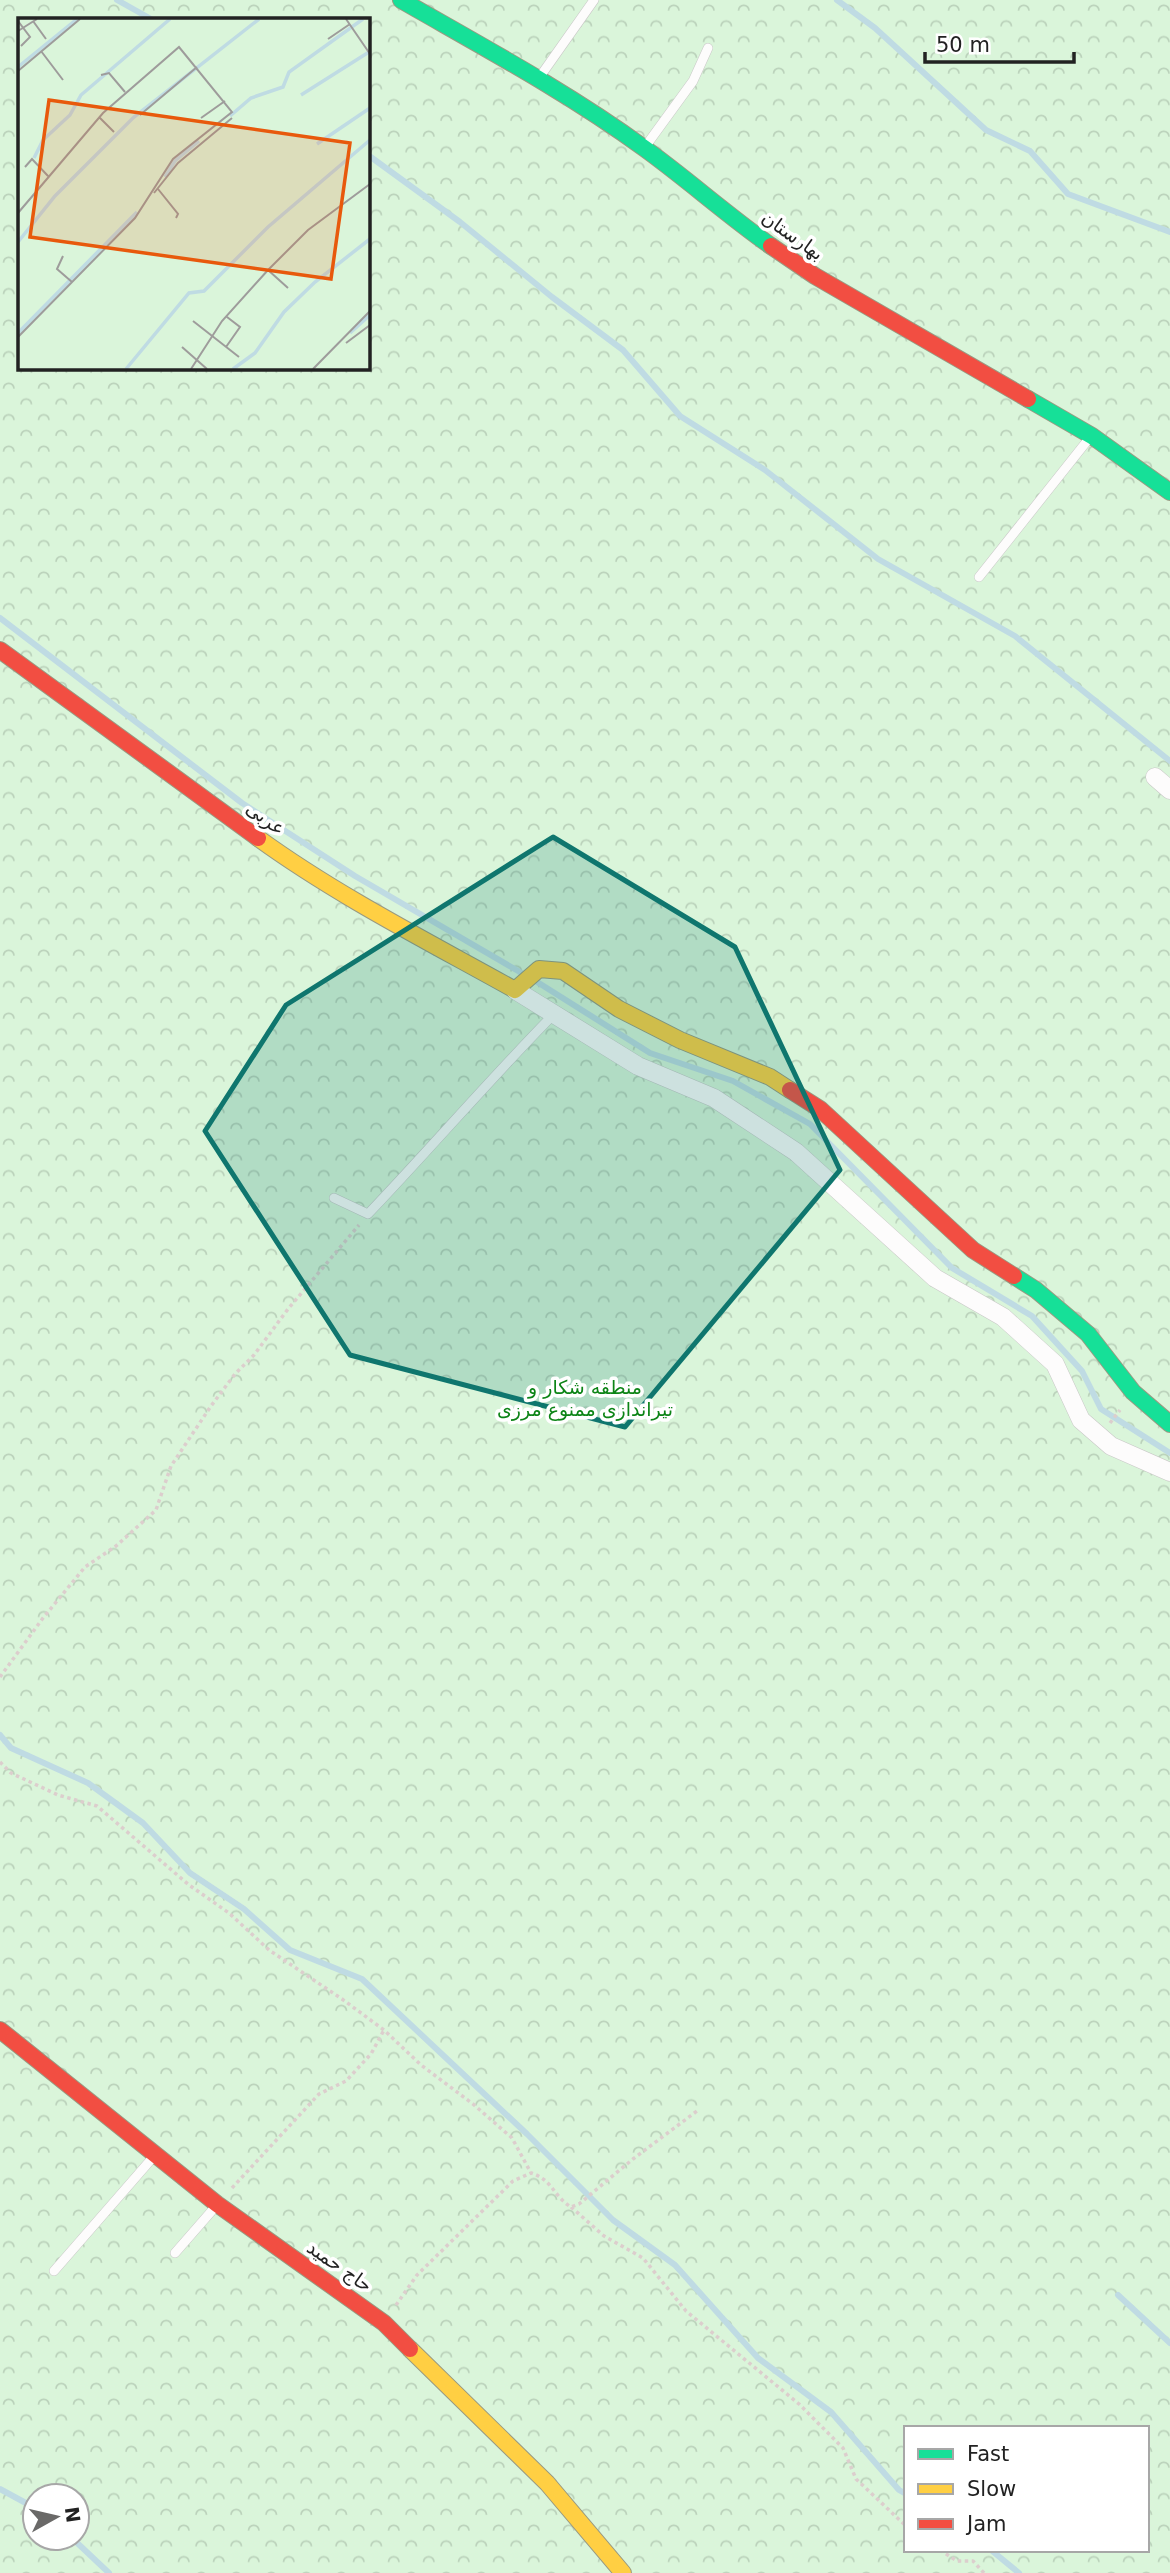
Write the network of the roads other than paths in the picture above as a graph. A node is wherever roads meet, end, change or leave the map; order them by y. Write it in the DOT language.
graph roads {
  1 [pos="401,0"];
  2 [pos="594,0"];
  3 [pos="708,48"];
  4 [pos="538,79"];
  5 [pos="644,148"];
  6 [pos="1091,436"];
  7 [pos="1170,492"];
  8 [pos="979,577"];
  9 [pos="0,650"];
  10 [pos="1155,777"];
  11 [pos="1170,790"];
  12 [pos="519,986"];
  13 [pos="553,1015"];
  14 [pos="334,1198"];
  15 [pos="1170,1424"];
  16 [pos="1170,1472"];
  17 [pos="2,2035"];
  18 [pos="156,2153"];
  19 [pos="217,2204"];
  20 [pos="175,2253"];
  21 [pos="54,2272"];
  22 [pos="623,2573"];
  1 -- 4 [label="street, بهارستان"];
  2 -- 4 [label="lane"];
  3 -- 5 [label="lane"];
  4 -- 5 [label="street, بهارستان"];
  5 -- 6 [label="street, بهارستان"];
  6 -- 7 [label="street, بهارستان"];
  6 -- 8 [label="lane"];
  9 -- 12 [label="street, عربی"];
  10 -- 11 [label="street"];
  12 -- 13 [label="street"];
  12 -- 15 [label="street"];
  13 -- 14 [label="lane"];
  13 -- 16 [label="street"];
  17 -- 18 [label="street, حاج حمید"];
  18 -- 19 [label="street, حاج حمید"];
  18 -- 21 [label="lane"];
  19 -- 20 [label="lane"];
  19 -- 22 [label="street, حاج حمید"];
}
